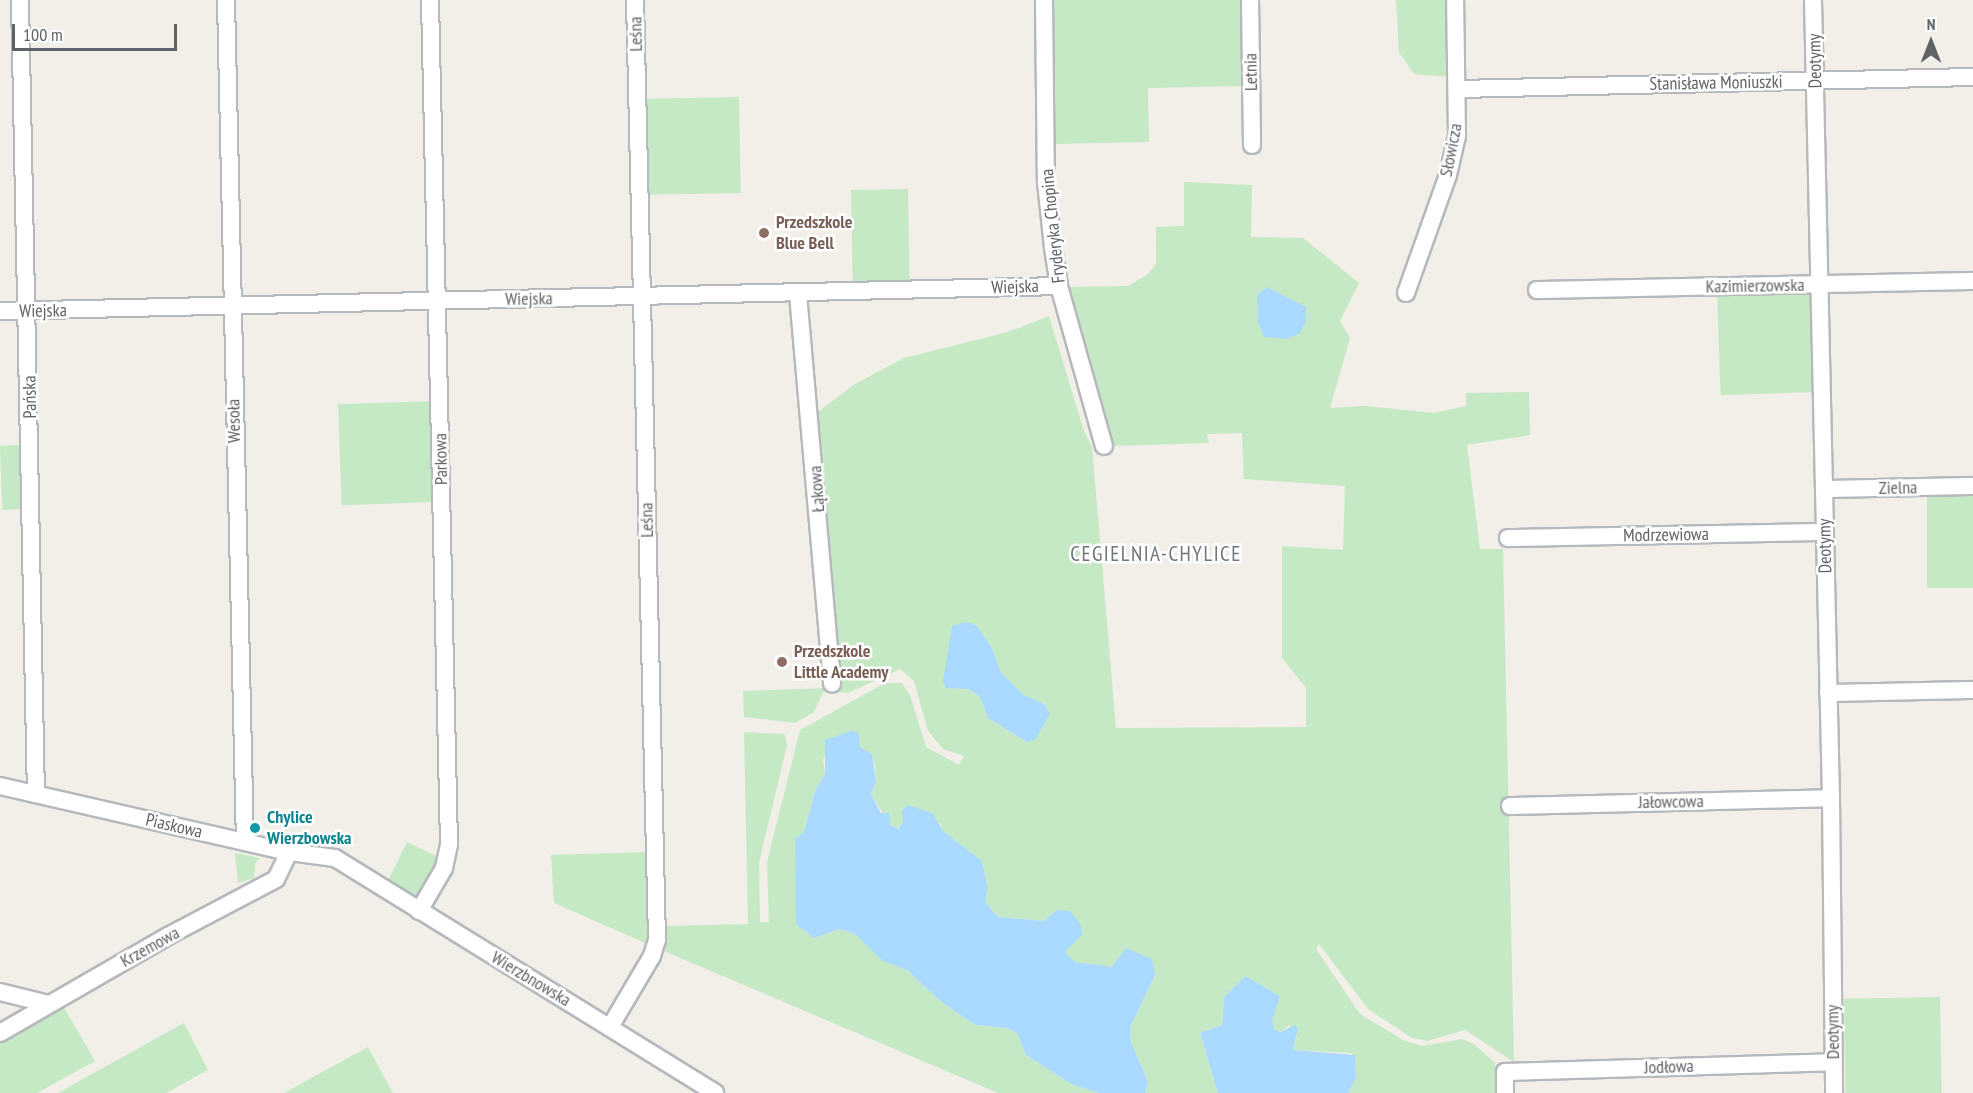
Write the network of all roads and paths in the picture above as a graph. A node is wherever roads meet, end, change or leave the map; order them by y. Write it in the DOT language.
graph roads {
  1 [pos="20,0"];
  2 [pos="226,0"];
  3 [pos="430,0"];
  4 [pos="635,0"];
  5 [pos="1044,0"];
  6 [pos="1250,0"];
  7 [pos="1455,0"];
  8 [pos="1813,0"];
  9 [pos="1973,77"];
  10 [pos="1815,81"];
  11 [pos="1459,89"];
  12 [pos="1252,145"];
  13 [pos="1973,281"];
  14 [pos="1819,285"];
  15 [pos="1059,286"];
  16 [pos="1537,290"];
  17 [pos="1406,293"];
  18 [pos="798,294"];
  19 [pos="641,296"];
  20 [pos="437,302"];
  21 [pos="231,306"];
  22 [pos="0,311"];
  23 [pos="28,311"];
  24 [pos="1104,446"];
  25 [pos="1973,486"];
  26 [pos="1824,489"];
  27 [pos="1824,532"];
  28 [pos="1508,538"];
  29 [pos="832,684"];
  30 [pos="1973,690"];
  31 [pos="1828,693"];
  32 [pos="0,786"];
  33 [pos="36,794"];
  34 [pos="1832,798"];
  35 [pos="1510,806"];
  36 [pos="245,842"];
  37 [pos="289,852"];
  38 [pos="347,865"];
  39 [pos="419,911"];
  40 [pos="7,994"];
  41 [pos="50,1004"];
  42 [pos="24,1019"];
  43 [pos="610,1027"];
  44 [pos="0,1033"];
  45 [pos="1833,1062"];
  46 [pos="716,1093"];
  47 [pos="1505,1093"];
  48 [pos="1834,1093"];
  1 -- 23 [label="street, Pańska"];
  2 -- 21 [label="street, Wesoła"];
  3 -- 20 [label="street, Parkowa"];
  4 -- 19 [label="street, Leśna"];
  5 -- 15 [label="street, Fryderyka Chopina"];
  6 -- 12 [label="street, Letnia"];
  7 -- 11 [label="street, Słowicza"];
  8 -- 10 [label="street, Deotymy"];
  9 -- 10 [label="street, Stanisława Moniuszki"];
  10 -- 11 [label="street, Stanisława Moniuszki"];
  10 -- 14 [label="street, Deotymy"];
  11 -- 17 [label="street, Słowicza"];
  13 -- 14 [label="street, Kazimierzowska"];
  14 -- 16 [label="street, Kazimierzowska"];
  14 -- 26 [label="street, Deotymy"];
  15 -- 18 [label="street, Wiejska"];
  15 -- 24 [label="street, Fryderyka Chopina"];
  18 -- 19 [label="street, Wiejska"];
  18 -- 29 [label="street, Łąkowa"];
  19 -- 20 [label="street, Wiejska"];
  19 -- 43 [label="street, Leśna"];
  20 -- 21 [label="street, Wiejska"];
  20 -- 39 [label="street, Parkowa"];
  21 -- 23 [label="street, Wiejska"];
  21 -- 36 [label="street, Wesoła"];
  22 -- 23 [label="street, Wiejska"];
  23 -- 33 [label="street, Pańska"];
  25 -- 26 [label="street, Zielna"];
  26 -- 27 [label="street, Deotymy"];
  27 -- 28 [label="street, Modrzewiowa"];
  27 -- 31 [label="street, Deotymy"];
  30 -- 31 [label="street"];
  31 -- 34 [label="street, Deotymy"];
  32 -- 33 [label="street, Piaskowa"];
  33 -- 36 [label="street, Piaskowa"];
  34 -- 35 [label="street, Jałowcowa"];
  34 -- 45 [label="street, Deotymy"];
  36 -- 37 [label="street, Piaskowa"];
  37 -- 38 [label="street, Piaskowa"];
  37 -- 41 [label="street, Krzemowa"];
  38 -- 39 [label="street, Wierzbnowska"];
  39 -- 43 [label="street, Wierzbnowska"];
  40 -- 41 [label="street"];
  40 -- 42 [label="street"];
  41 -- 42 [label="street, Krzemowa"];
  42 -- 44 [label="street, Krzemowa"];
  43 -- 46 [label="street, Wierzbnowska"];
  45 -- 47 [label="street, Jodłowa"];
  45 -- 48 [label="street, Deotymy"];
}
